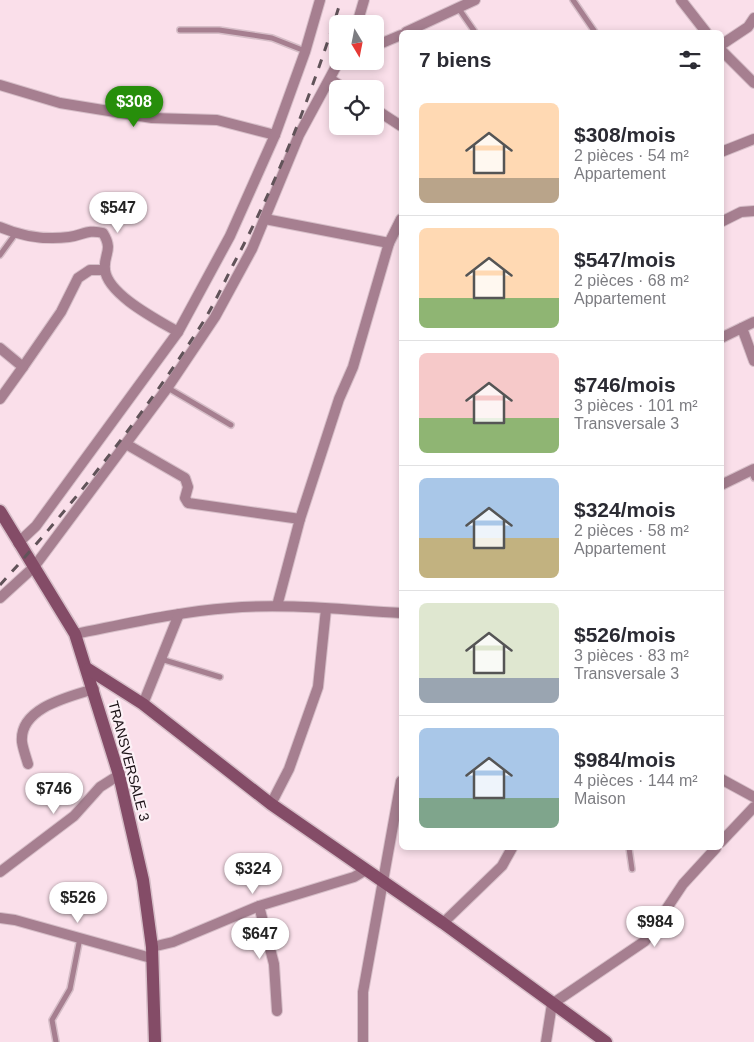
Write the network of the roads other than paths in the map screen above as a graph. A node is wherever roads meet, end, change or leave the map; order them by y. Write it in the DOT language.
graph roads {
  1 [pos="320,0"];
  2 [pos="364,0"];
  3 [pos="475,0"];
  4 [pos="573,0"];
  5 [pos="685,1"];
  6 [pos="459,9"];
  7 [pos="360,15"];
  8 [pos="754,18"];
  9 [pos="180,30"];
  10 [pos="411,30"];
  11 [pos="474,30"];
  12 [pos="594,30"];
  13 [pos="705,30"];
  14 [pos="399,36"];
  15 [pos="384,42"];
  16 [pos="724,43"];
  17 [pos="305,52"];
  18 [pos="724,53"];
  19 [pos="335,70"];
  20 [pos="330,79"];
  21 [pos="754,83"];
  22 [pos="0,85"];
  23 [pos="384,114"];
  24 [pos="399,125"];
  25 [pos="276,135"];
  26 [pos="754,139"];
  27 [pos="724,151"];
  28 [pos="754,211"];
  29 [pos="265,218"];
  30 [pos="724,220"];
  31 [pos="399,223"];
  32 [pos="0,227"];
  33 [pos="16,233"];
  34 [pos="389,243"];
  35 [pos="0,255"];
  36 [pos="105,270"];
  37 [pos="754,322"];
  38 [pos="742,328"];
  39 [pos="178,332"];
  40 [pos="724,337"];
  41 [pos="0,348"];
  42 [pos="754,362"];
  43 [pos="23,367"];
  44 [pos="168,387"];
  45 [pos="0,399"];
  46 [pos="231,425"];
  47 [pos="126,444"];
  48 [pos="753,472"];
  49 [pos="724,484"];
  50 [pos="0,511"];
  51 [pos="300,519"];
  52 [pos="18,543"];
  53 [pos="34,567"];
  54 [pos="0,598"];
  55 [pos="277,606"];
  56 [pos="326,609"];
  57 [pos="179,614"];
  58 [pos="399,614"];
  59 [pos="75,634"];
  60 [pos="162,659"];
  61 [pos="88,669"];
  62 [pos="220,677"];
  63 [pos="94,689"];
  64 [pos="143,704"];
  65 [pos="28,764"];
  66 [pos="119,775"];
  67 [pos="724,781"];
  68 [pos="399,792"];
  69 [pos="754,797"];
  70 [pos="271,804"];
  71 [pos="754,807"];
  72 [pos="724,839"];
  73 [pos="511,850"];
  74 [pos="629,850"];
  75 [pos="714,850"];
  76 [pos="632,869"];
  77 [pos="366,870"];
  78 [pos="0,872"];
  79 [pos="382,881"];
  80 [pos="259,906"];
  81 [pos="0,918"];
  82 [pos="443,923"];
  83 [pos="80,938"];
  84 [pos="152,952"];
  85 [pos="552,1004"];
  86 [pos="277,1011"];
  87 [pos="56,1042"];
  88 [pos="155,1042"];
  89 [pos="363,1042"];
  90 [pos="546,1042"];
  91 [pos="606,1042"];
  1 -- 17 [label="street"];
  2 -- 7 [label="street"];
  3 -- 6 [label="street"];
  4 -- 12 [label="lane"];
  5 -- 13 [label="street"];
  6 -- 10 [label="street"];
  6 -- 11 [label="lane"];
  8 -- 16 [label="street"];
  9 -- 17 [label="lane"];
  14 -- 15 [label="street"];
  17 -- 25 [label="street"];
  18 -- 21 [label="street"];
  19 -- 20 [label="street"];
  20 -- 29 [label="street"];
  22 -- 25 [label="street"];
  23 -- 24 [label="street"];
  25 -- 39 [label="street"];
  26 -- 27 [label="street"];
  28 -- 30 [label="street"];
  29 -- 34 [label="street"];
  29 -- 44 [label="street"];
  31 -- 34 [label="street"];
  32 -- 33 [label="street"];
  33 -- 35 [label="lane"];
  33 -- 36 [label="street"];
  34 -- 51 [label="street"];
  36 -- 39 [label="street"];
  36 -- 43 [label="street"];
  37 -- 38 [label="street"];
  38 -- 40 [label="street"];
  38 -- 42 [label="street"];
  39 -- 52 [label="street"];
  41 -- 43 [label="street"];
  43 -- 45 [label="street"];
  44 -- 46 [label="lane"];
  44 -- 47 [label="street"];
  47 -- 51 [label="street"];
  47 -- 53 [label="street"];
  48 -- 49 [label="street"];
  50 -- 52 [label="street, TRANSVERSALE 3"];
  51 -- 55 [label="street"];
  52 -- 53 [label="street, TRANSVERSALE 3"];
  53 -- 54 [label="street"];
  53 -- 59 [label="street, TRANSVERSALE 3"];
  55 -- 56 [label="street"];
  55 -- 57 [label="street"];
  56 -- 58 [label="street"];
  56 -- 70 [label="street"];
  57 -- 59 [label="street"];
  57 -- 60 [label="street"];
  59 -- 61 [label="street, TRANSVERSALE 3"];
  60 -- 62 [label="lane"];
  60 -- 64 [label="street"];
  61 -- 63 [label="street, TRANSVERSALE 3"];
  61 -- 64 [label="street"];
  63 -- 65 [label="street"];
  63 -- 66 [label="street, TRANSVERSALE 3"];
  64 -- 70 [label="street"];
  66 -- 78 [label="street"];
  66 -- 84 [label="street, TRANSVERSALE 3"];
  67 -- 69 [label="street"];
  68 -- 79 [label="street"];
  70 -- 77 [label="street"];
  71 -- 72 [label="street"];
  73 -- 82 [label="street"];
  74 -- 76 [label="lane"];
  75 -- 85 [label="street"];
  77 -- 79 [label="street"];
  77 -- 80 [label="street"];
  79 -- 82 [label="street"];
  79 -- 89 [label="street"];
  80 -- 84 [label="street"];
  80 -- 86 [label="street"];
  81 -- 83 [label="street"];
  82 -- 85 [label="street"];
  83 -- 84 [label="street"];
  83 -- 87 [label="lane"];
  84 -- 88 [label="street, TRANSVERSALE 3"];
  85 -- 90 [label="street"];
  85 -- 91 [label="street"];
}
